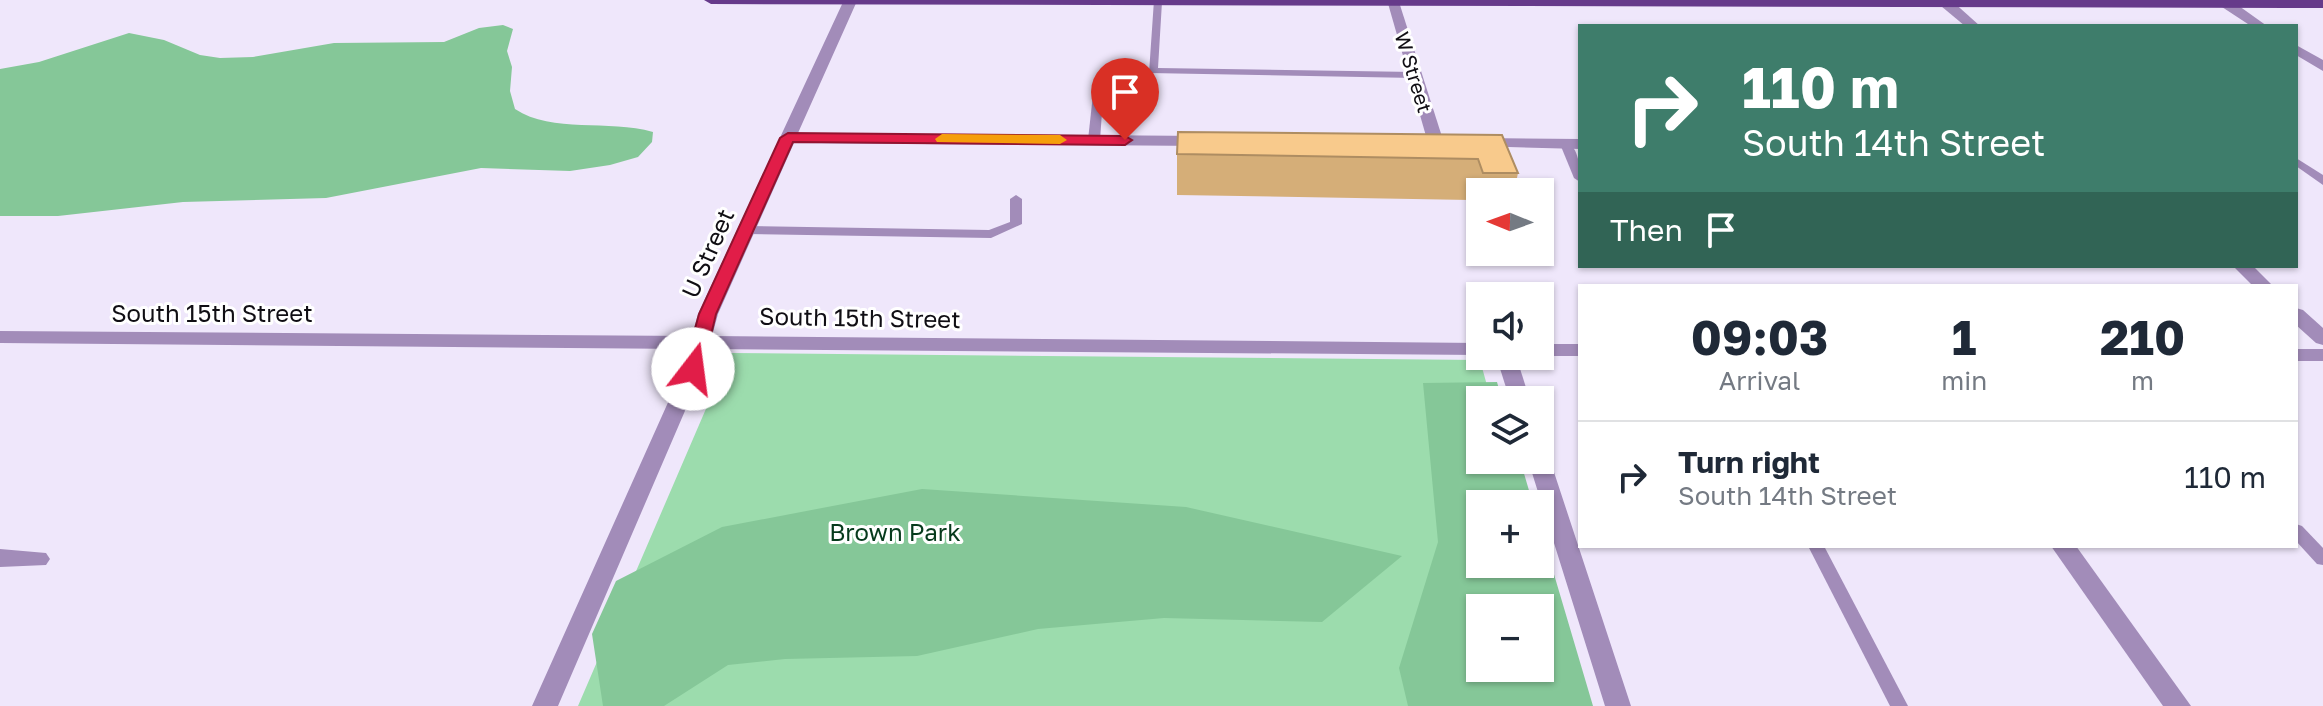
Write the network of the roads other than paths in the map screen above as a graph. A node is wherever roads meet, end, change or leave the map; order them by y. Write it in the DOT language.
graph roads {
  1 [pos="711,0"];
  2 [pos="850,1"];
  3 [pos="1157,2"];
  4 [pos="1392,2"];
  5 [pos="1946,3"];
  6 [pos="2227,4"];
  7 [pos="2323,4"];
  8 [pos="1971,24"];
  9 [pos="2257,24"];
  10 [pos="2298,50"];
  11 [pos="2323,67"];
  12 [pos="1415,75"];
  13 [pos="1099,85"];
  14 [pos="788,138"];
  15 [pos="1094,140"];
  16 [pos="1218,141"];
  17 [pos="1573,144"];
  18 [pos="2298,162"];
  19 [pos="1578,168"];
  20 [pos="2323,181"];
  21 [pos="1016,199"];
  22 [pos="746,230"];
  23 [pos="2244,268"];
  24 [pos="2262,284"];
  25 [pos="2298,316"];
  26 [pos="0,337"];
  27 [pos="2323,339"];
  28 [pos="701,341"];
  29 [pos="1466,349"];
  30 [pos="1554,350"];
  31 [pos="1578,350"];
  32 [pos="2298,355"];
  33 [pos="2323,355"];
  34 [pos="1543,474"];
  35 [pos="2298,532"];
  36 [pos="1817,548"];
  37 [pos="2064,548"];
  38 [pos="0,558"];
  39 [pos="38,559"];
  40 [pos="2323,559"];
  41 [pos="545,706"];
  42 [pos="1618,706"];
  43 [pos="1899,706"];
  44 [pos="2178,706"];
  1 -- 2 [label="main road"];
  2 -- 3 [label="main road"];
  2 -- 14 [label="street, U Street"];
  3 -- 4 [label="main road"];
  3 -- 12 [label="lane"];
  4 -- 5 [label="main road"];
  4 -- 12 [label="street, W Street"];
  5 -- 6 [label="main road"];
  5 -- 8 [label="street"];
  6 -- 7 [label="main road"];
  6 -- 9 [label="street"];
  10 -- 11 [label="street"];
  12 -- 17 [label="street, W Street"];
  13 -- 15 [label="lane"];
  14 -- 15 [label="street"];
  14 -- 22 [label="street, U Street"];
  15 -- 16 [label="street"];
  17 -- 19 [label="lane"];
  18 -- 20 [label="lane"];
  21 -- 22 [label="lane"];
  22 -- 28 [label="street, U Street"];
  23 -- 24 [label="street"];
  25 -- 27 [label="street"];
  26 -- 28 [label="street, South 15th Street"];
  28 -- 29 [label="street, South 15th Street"];
  28 -- 41 [label="street, U Street"];
  30 -- 31 [label="street"];
  32 -- 33 [label="street"];
  34 -- 42 [label="street"];
  35 -- 40 [label="lane"];
  36 -- 43 [label="lane"];
  37 -- 44 [label="street"];
  38 -- 39 [label="street"];
}
